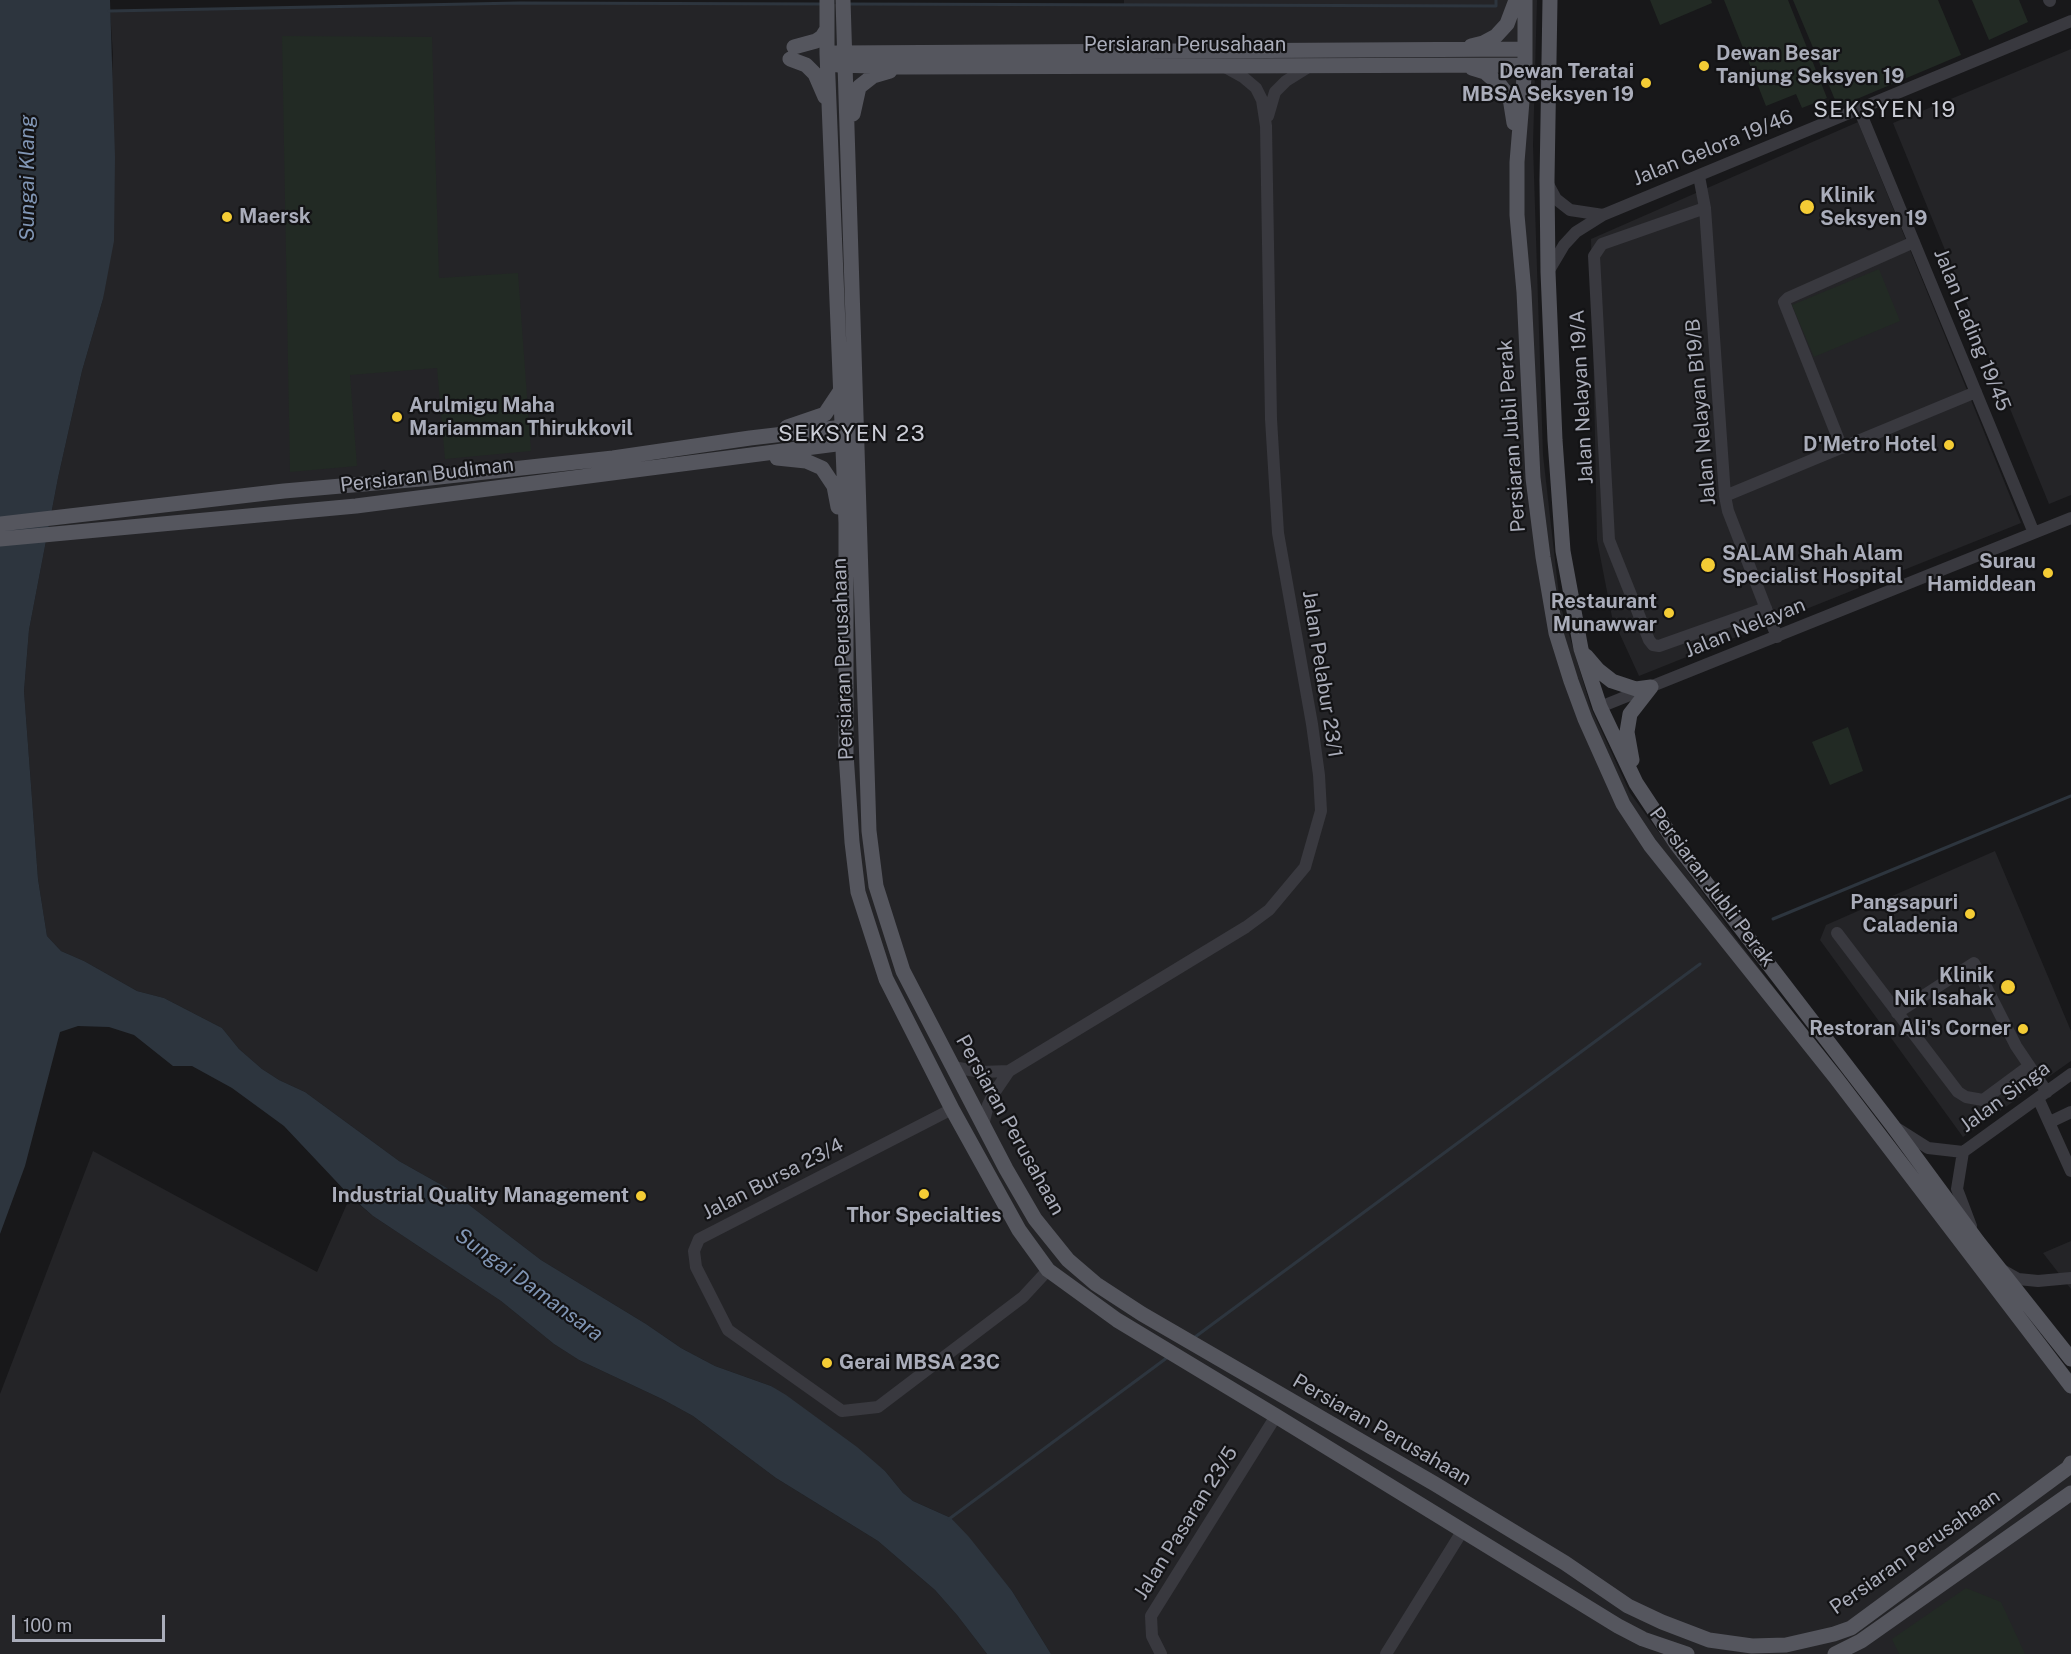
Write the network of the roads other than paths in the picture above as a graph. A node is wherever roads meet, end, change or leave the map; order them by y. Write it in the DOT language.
graph roads {
  1 [pos="827,0"];
  2 [pos="1516,0"];
  3 [pos="1525,0"];
  4 [pos="1550,0"];
  5 [pos="844,11"];
  6 [pos="2071,21"];
  7 [pos="827,23"];
  8 [pos="1550,28"];
  9 [pos="1459,50"];
  10 [pos="1529,57"];
  11 [pos="827,59"];
  12 [pos="846,59"];
  13 [pos="905,60"];
  14 [pos="1464,65"];
  15 [pos="1224,66"];
  16 [pos="1310,66"];
  17 [pos="1549,78"];
  18 [pos="829,105"];
  19 [pos="1859,109"];
  20 [pos="1266,126"];
  21 [pos="1517,162"];
  22 [pos="1699,176"];
  23 [pos="849,177"];
  24 [pos="1547,180"];
  25 [pos="1706,208"];
  26 [pos="1603,215"];
  27 [pos="1914,242"];
  28 [pos="1548,272"];
  29 [pos="841,390"];
  30 [pos="1976,392"];
  31 [pos="850,427"];
  32 [pos="750,438"];
  33 [pos="850,442"];
  34 [pos="1842,448"];
  35 [pos="747,456"];
  36 [pos="1725,496"];
  37 [pos="2071,518"];
  38 [pos="93,522"];
  39 [pos="846,523"];
  40 [pos="0,524"];
  41 [pos="2034,533"];
  42 [pos="0,539"];
  43 [pos="1766,608"];
  44 [pos="1777,637"];
  45 [pos="1581,649"];
  46 [pos="1651,687"];
  47 [pos="1600,707"];
  48 [pos="1593,738"];
  49 [pos="1636,783"];
  50 [pos="1837,933"];
  51 [pos="1897,1013"];
  52 [pos="2030,1066"];
  53 [pos="953,1067"];
  54 [pos="1009,1071"];
  55 [pos="2071,1074"];
  56 [pos="2042,1095"];
  57 [pos="952,1109"];
  58 [pos="2071,1112"];
  59 [pos="2050,1122"];
  60 [pos="983,1125"];
  61 [pos="1893,1125"];
  62 [pos="1963,1152"];
  63 [pos="2071,1170"];
  64 [pos="1978,1242"];
  65 [pos="1998,1268"];
  66 [pos="1048,1270"];
  67 [pos="2071,1278"];
  68 [pos="2071,1359"];
  69 [pos="2071,1386"];
  70 [pos="1276,1416"];
  71 [pos="2071,1463"];
  72 [pos="2071,1493"];
  73 [pos="1463,1530"];
  74 [pos="1161,1654"];
  75 [pos="1386,1654"];
  76 [pos="1687,1654"];
  77 [pos="1835,1654"];
  1 -- 7 [label="main road, Persiaran Perusahaan"];
  2 -- 9 [label="main road"];
  3 -- 10 [label="main road, Persiaran Jubli Perak"];
  4 -- 8 [label="main road, Persiaran Jubli Perak"];
  5 -- 12 [label="main road, Persiaran Perusahaan"];
  5 -- 13 [label="main road"];
  6 -- 19 [label="street, Jalan Gelora 19/46"];
  7 -- 11 [label="main road, Persiaran Perusahaan"];
  7 -- 18 [label="main road"];
  8 -- 10 [label="main road"];
  8 -- 17 [label="main road, Persiaran Jubli Perak"];
  9 -- 10 [label="main road, Persiaran Perusahaan"];
  9 -- 13 [label="main road, Persiaran Perusahaan"];
  10 -- 14 [label="main road, Persiaran Perusahaan"];
  10 -- 17 [label="main road"];
  10 -- 21 [label="main road, Persiaran Jubli Perak"];
  11 -- 12 [label="main road, Persiaran Perusahaan"];
  11 -- 18 [label="main road, Persiaran Perusahaan"];
  12 -- 13 [label="main road, Persiaran Perusahaan"];
  12 -- 23 [label="main road, Persiaran Perusahaan"];
  13 -- 15 [label="main road, Persiaran Perusahaan"];
  13 -- 23 [label="main road"];
  14 -- 16 [label="main road, Persiaran Perusahaan"];
  14 -- 21 [label="main road"];
  15 -- 16 [label="main road, Persiaran Perusahaan"];
  15 -- 20 [label="street, Jalan Pelabur 23/1"];
  16 -- 20 [label="street, Jalan Pelabur 23/1"];
  17 -- 24 [label="main road, Persiaran Jubli Perak"];
  18 -- 29 [label="main road, Persiaran Perusahaan"];
  19 -- 22 [label="street, Jalan Gelora 19/46"];
  19 -- 27 [label="street, Jalan Lading 19/45"];
  20 -- 54 [label="street, Jalan Pelabur 23/1"];
  21 -- 48 [label="main road, Persiaran Jubli Perak"];
  22 -- 25 [label="street, Jalan Nelayan B19/B"];
  22 -- 26 [label="street, Jalan Gelora 19/46"];
  23 -- 31 [label="main road, Persiaran Perusahaan"];
  24 -- 26 [label="street"];
  24 -- 28 [label="main road, Persiaran Jubli Perak"];
  25 -- 36 [label="street, Jalan Nelayan B19/B"];
  25 -- 43 [label="street, Jalan Nelayan 19/A"];
  26 -- 28 [label="street, Jalan Gelora 19/46"];
  27 -- 30 [label="street, Jalan Lading 19/45"];
  27 -- 34 [label="street"];
  28 -- 45 [label="main road, Persiaran Jubli Perak"];
  29 -- 31 [label="main road, Persiaran Perusahaan"];
  29 -- 32 [label="main road"];
  30 -- 34 [label="street"];
  30 -- 41 [label="street, Jalan Lading 19/45"];
  31 -- 32 [label="main road, Persiaran Budiman"];
  31 -- 33 [label="main road, Persiaran Perusahaan"];
  32 -- 38 [label="main road, Persiaran Budiman"];
  33 -- 35 [label="main road, Persiaran Budiman"];
  33 -- 39 [label="main road, Persiaran Perusahaan"];
  33 -- 53 [label="main road, Persiaran Perusahaan"];
  34 -- 36 [label="street"];
  35 -- 38 [label="main road, Persiaran Budiman"];
  35 -- 39 [label="main road"];
  36 -- 43 [label="street, Jalan Nelayan B19/B"];
  37 -- 41 [label="street, Jalan Nelayan"];
  38 -- 40 [label="main road, Persiaran Budiman"];
  38 -- 42 [label="main road, Persiaran Budiman"];
  39 -- 57 [label="main road, Persiaran Perusahaan"];
  41 -- 44 [label="street, Jalan Nelayan"];
  43 -- 44 [label="street, Jalan Nelayan B19/B"];
  44 -- 46 [label="street, Jalan Nelayan"];
  45 -- 46 [label="main road"];
  45 -- 47 [label="main road, Persiaran Jubli Perak"];
  46 -- 47 [label="street, Jalan Nelayan"];
  46 -- 49 [label="main road"];
  47 -- 48 [label="main road"];
  47 -- 49 [label="main road, Persiaran Jubli Perak"];
  48 -- 69 [label="main road, Persiaran Jubli Perak"];
  49 -- 61 [label="main road, Persiaran Jubli Perak"];
  50 -- 51 [label="street"];
  51 -- 52 [label="street"];
  51 -- 52 [label="street"];
  52 -- 56 [label="street"];
  53 -- 54 [label="street"];
  53 -- 60 [label="main road, Persiaran Perusahaan"];
  54 -- 60 [label="street, Jalan Pelabur 23/1"];
  55 -- 56 [label="street, Jalan Singa"];
  56 -- 59 [label="street"];
  56 -- 62 [label="street, Jalan Singa"];
  57 -- 66 [label="main road, Persiaran Perusahaan"];
  57 -- 66 [label="street, Jalan Bursa 23/4"];
  58 -- 59 [label="street"];
  59 -- 63 [label="street"];
  60 -- 71 [label="main road, Persiaran Perusahaan"];
  61 -- 62 [label="street"];
  61 -- 64 [label="main road, Persiaran Jubli Perak"];
  62 -- 64 [label="street"];
  64 -- 65 [label="main road, Persiaran Jubli Perak"];
  65 -- 67 [label="street"];
  65 -- 68 [label="main road, Persiaran Jubli Perak"];
  66 -- 70 [label="main road, Persiaran Perusahaan"];
  70 -- 73 [label="main road, Persiaran Perusahaan"];
  70 -- 74 [label="street, Jalan Pasaran 23/5"];
  72 -- 77 [label="main road, Persiaran Perusahaan"];
  73 -- 75 [label="street"];
  73 -- 76 [label="main road, Persiaran Perusahaan"];
}
